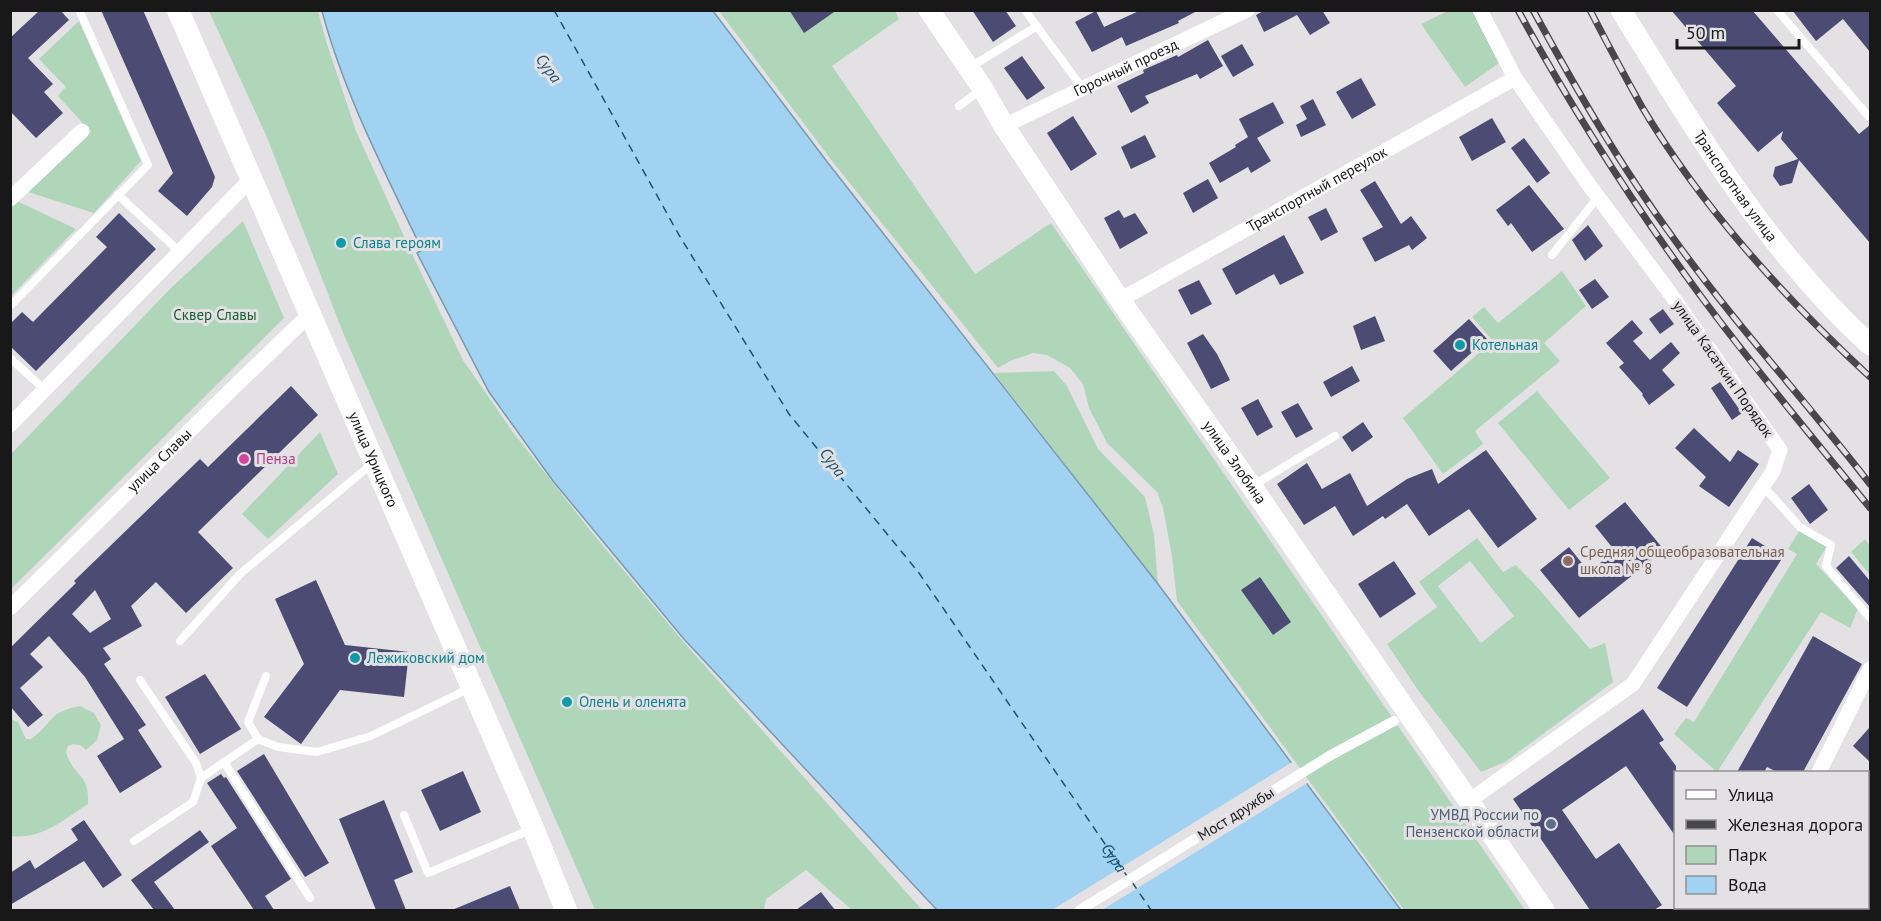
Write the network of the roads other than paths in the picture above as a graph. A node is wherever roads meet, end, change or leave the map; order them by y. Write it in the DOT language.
graph roads {
  1 [pos="177,10"];
  2 [pos="929,10"];
  3 [pos="1025,10"];
  4 [pos="1480,10"];
  5 [pos="1622,10"];
  6 [pos="1777,10"];
  7 [pos="1246,11"];
  8 [pos="80,12"];
  9 [pos="1036,26"];
  10 [pos="969,68"];
  11 [pos="1515,78"];
  12 [pos="983,89"];
  13 [pos="1083,89"];
  14 [pos="959,106"];
  15 [pos="1870,118"];
  16 [pos="1004,126"];
  17 [pos="82,131"];
  18 [pos="251,178"];
  19 [pos="118,195"];
  20 [pos="1598,197"];
  21 [pos="10,199"];
  22 [pos="180,252"];
  23 [pos="1552,255"];
  24 [pos="1120,300"];
  25 [pos="10,306"];
  26 [pos="310,314"];
  27 [pos="1870,345"];
  28 [pos="10,358"];
  29 [pos="45,390"];
  30 [pos="10,425"];
  31 [pos="1335,435"];
  32 [pos="374,462"];
  33 [pos="1763,486"];
  34 [pos="1252,487"];
  35 [pos="10,608"];
  36 [pos="1870,618"];
  37 [pos="180,641"];
  38 [pos="1870,669"];
  39 [pos="266,676"];
  40 [pos="140,680"];
  41 [pos="472,687"];
  42 [pos="1394,721"];
  43 [pos="258,739"];
  44 [pos="224,762"];
  45 [pos="1819,771"];
  46 [pos="201,778"];
  47 [pos="1469,801"];
  48 [pos="404,815"];
  49 [pos="533,828"];
  50 [pos="134,841"];
  51 [pos="310,898"];
  52 [pos="566,910"];
  53 [pos="1080,910"];
  54 [pos="1544,910"];
  1 -- 18 [label="main road, улица Урицкого"];
  2 -- 10 [label="main road, улица Злобина"];
  3 -- 9 [label="lane"];
  4 -- 11 [label="street, улица Касаткин Порядок"];
  5 -- 27 [label="main road, Транспортная улица"];
  6 -- 15 [label="lane"];
  7 -- 13 [label="street, Горочный проезд"];
  8 -- 19 [label="lane"];
  9 -- 10 [label="lane"];
  9 -- 13 [label="lane"];
  10 -- 12 [label="main road, улица Злобина"];
  11 -- 20 [label="street, улица Касаткин Порядок"];
  11 -- 24 [label="street, Транспортный переулок"];
  12 -- 14 [label="lane"];
  12 -- 16 [label="main road, улица Злобина"];
  13 -- 16 [label="street, Горочный проезд"];
  16 -- 24 [label="main road, улица Злобина"];
  17 -- 21 [label="street"];
  18 -- 22 [label="street"];
  18 -- 26 [label="main road, улица Урицкого"];
  19 -- 22 [label="lane"];
  19 -- 25 [label="lane"];
  20 -- 23 [label="lane"];
  20 -- 33 [label="street, улица Касаткин Порядок"];
  22 -- 29 [label="street"];
  24 -- 34 [label="main road, улица Злобина"];
  26 -- 32 [label="main road, улица Урицкого"];
  26 -- 35 [label="street, улица Славы"];
  28 -- 29 [label="lane"];
  29 -- 30 [label="street"];
  31 -- 34 [label="lane"];
  32 -- 37 [label="lane"];
  32 -- 41 [label="main road, улица Урицкого"];
  33 -- 36 [label="lane"];
  33 -- 47 [label="street, улица Касаткин Порядок"];
  34 -- 47 [label="main road, улица Злобина"];
  38 -- 45 [label="street"];
  39 -- 43 [label="lane"];
  40 -- 46 [label="lane"];
  41 -- 43 [label="lane"];
  41 -- 49 [label="main road, улица Урицкого"];
  42 -- 53 [label="street, Мост дружбы"];
  43 -- 44 [label="lane"];
  44 -- 46 [label="lane"];
  44 -- 51 [label="lane"];
  46 -- 50 [label="lane"];
  47 -- 54 [label="main road, улица Злобина"];
  48 -- 49 [label="lane"];
  49 -- 52 [label="main road, улица Урицкого"];
}
